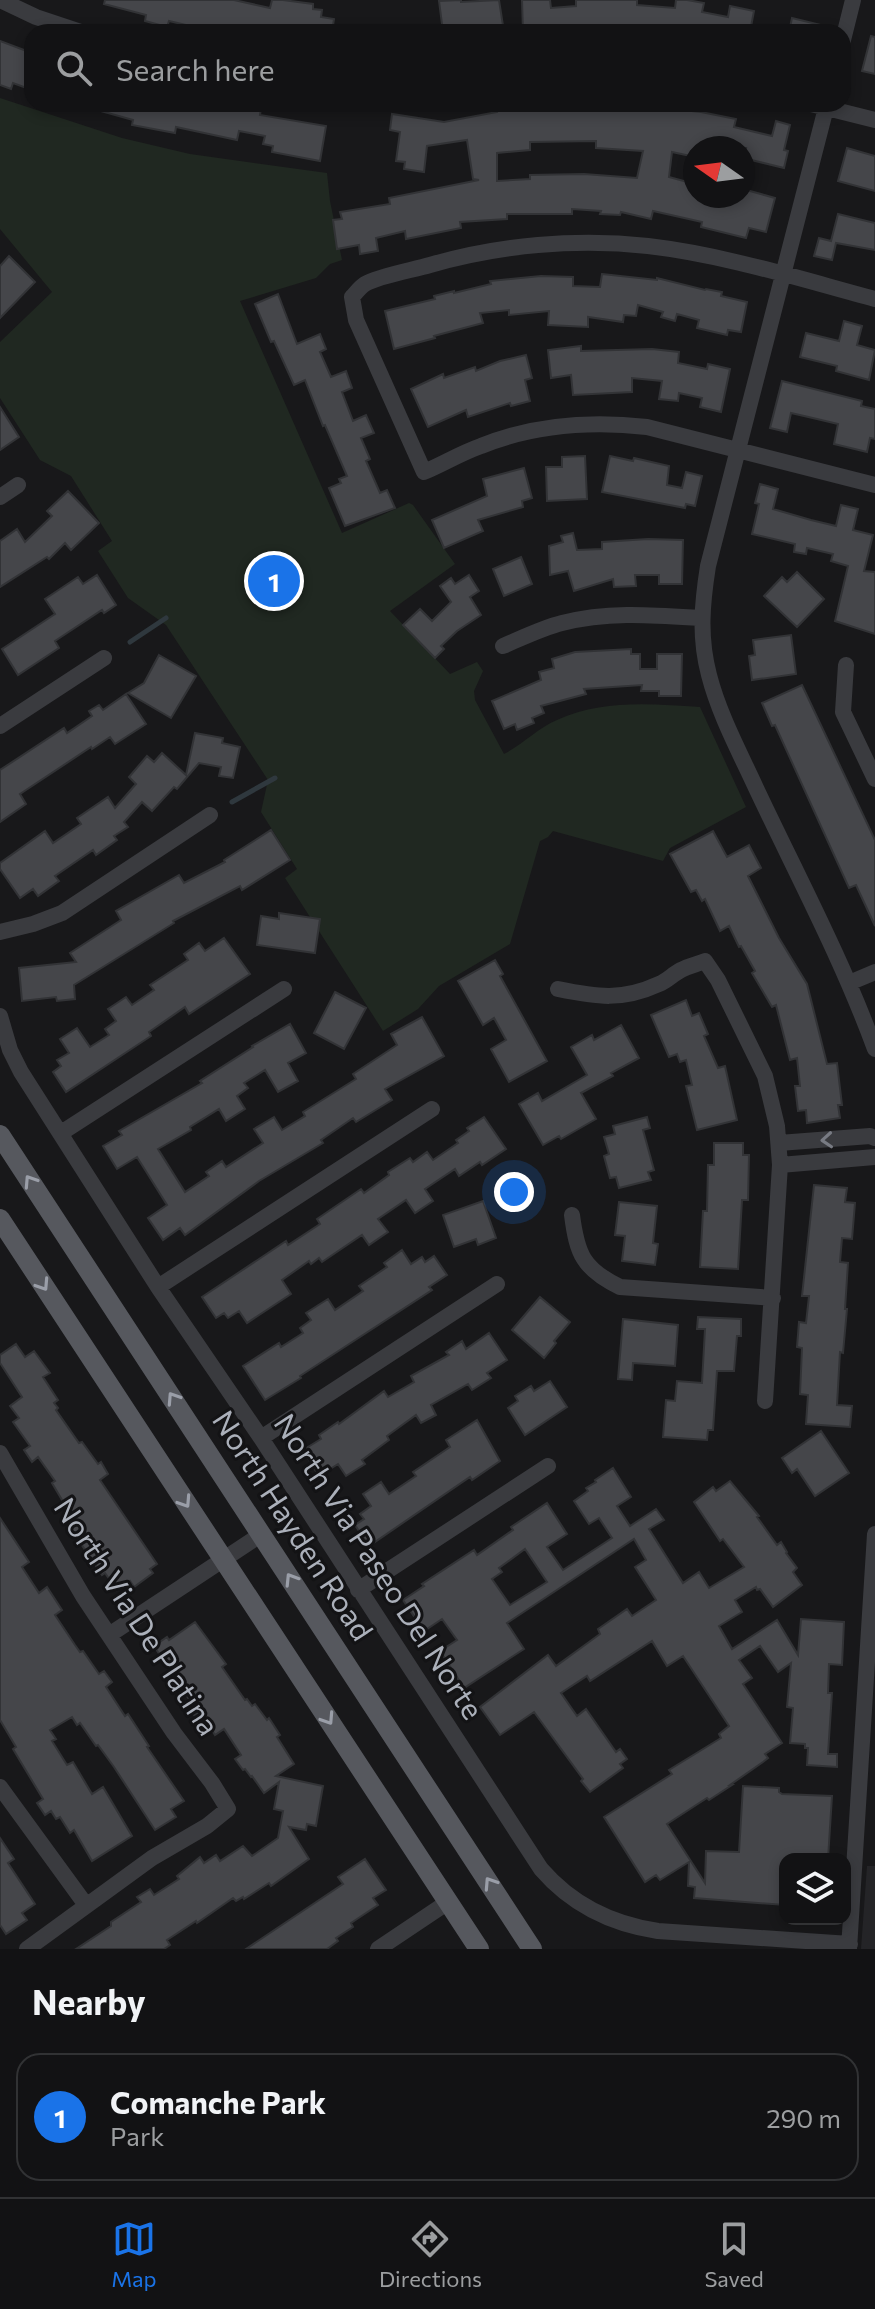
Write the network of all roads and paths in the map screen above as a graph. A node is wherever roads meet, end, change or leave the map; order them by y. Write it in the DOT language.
graph roads {
  1 [pos="0,0"];
  2 [pos="853,0"];
  3 [pos="57,24"];
  4 [pos="847,24"];
  5 [pos="819,112"];
  6 [pos="846,112"];
  7 [pos="875,120"];
  8 [pos="783,275"];
  9 [pos="875,299"];
  10 [pos="738,449"];
  11 [pos="18,485"];
  12 [pos="875,485"];
  13 [pos="0,497"];
  14 [pos="701,618"];
  15 [pos="503,646"];
  16 [pos="104,658"];
  17 [pos="846,665"];
  18 [pos="0,726"];
  19 [pos="875,779"];
  20 [pos="210,815"];
  21 [pos="0,932"];
  22 [pos="875,972"];
  23 [pos="849,983"];
  24 [pos="284,989"];
  25 [pos="558,989"];
  26 [pos="0,1016"];
  27 [pos="875,1049"];
  28 [pos="432,1109"];
  29 [pos="61,1133"];
  30 [pos="0,1135"];
  31 [pos="875,1138"];
  32 [pos="779,1143"];
  33 [pos="875,1157"];
  34 [pos="780,1165"];
  35 [pos="572,1215"];
  36 [pos="0,1219"];
  37 [pos="497,1284"];
  38 [pos="158,1287"];
  39 [pos="773,1298"];
  40 [pos="765,1401"];
  41 [pos="261,1438"];
  42 [pos="0,1453"];
  43 [pos="548,1466"];
  44 [pos="262,1534"];
  45 [pos="875,1534"];
  46 [pos="223,1560"];
  47 [pos="358,1590"];
  48 [pos="872,1631"];
  49 [pos="109,1635"];
  50 [pos="867,1784"];
  51 [pos="0,1787"];
  52 [pos="448,1902"];
  53 [pos="86,1905"];
  54 [pos="850,1946"];
  55 [pos="27,1949"];
  56 [pos="378,1949"];
  57 [pos="479,1949"];
  58 [pos="532,1949"];
  1 -- 3 [label="street"];
  2 -- 4 [label="street"];
  5 -- 8 [label="street"];
  6 -- 7 [label="street"];
  8 -- 9 [label="street"];
  8 -- 10 [label="street"];
  8 -- 10 [label="street"];
  10 -- 12 [label="street"];
  10 -- 14 [label="street"];
  11 -- 13 [label="street"];
  14 -- 15 [label="street"];
  14 -- 23 [label="street"];
  16 -- 18 [label="street"];
  17 -- 19 [label="street"];
  20 -- 21 [label="street"];
  22 -- 23 [label="street"];
  23 -- 27 [label="street"];
  24 -- 29 [label="street"];
  25 -- 32 [label="street"];
  26 -- 29 [label="street, North Via Paseo Del Norte"];
  28 -- 38 [label="street"];
  29 -- 38 [label="street, North Via Paseo Del Norte"];
  44 -- 30 [label="main road, North Hayden Road, one-way"];
  31 -- 32 [label="street, one-way"];
  32 -- 34 [label="street"];
  33 -- 34 [label="street"];
  34 -- 39 [label="street"];
  35 -- 39 [label="street"];
  36 -- 46 [label="main road, one-way"];
  37 -- 41 [label="street"];
  38 -- 41 [label="street, North Via Paseo Del Norte"];
  39 -- 40 [label="street"];
  41 -- 47 [label="street, North Via Paseo Del Norte"];
  42 -- 49 [label="street, North Via De Platina"];
  43 -- 47 [label="street"];
  44 -- 46 [label="street"];
  58 -- 44 [label="main road, North Hayden Road, one-way"];
  45 -- 48 [label="street"];
  46 -- 49 [label="street"];
  46 -- 52 [label="main road, one-way"];
  47 -- 54 [label="street, North Via Paseo Del Norte"];
  48 -- 50 [label="street"];
  49 -- 53 [label="street, North Via De Platina"];
  50 -- 54 [label="street"];
  51 -- 53 [label="street"];
  52 -- 56 [label="street"];
  52 -- 57 [label="main road"];
  53 -- 55 [label="street"];
}
